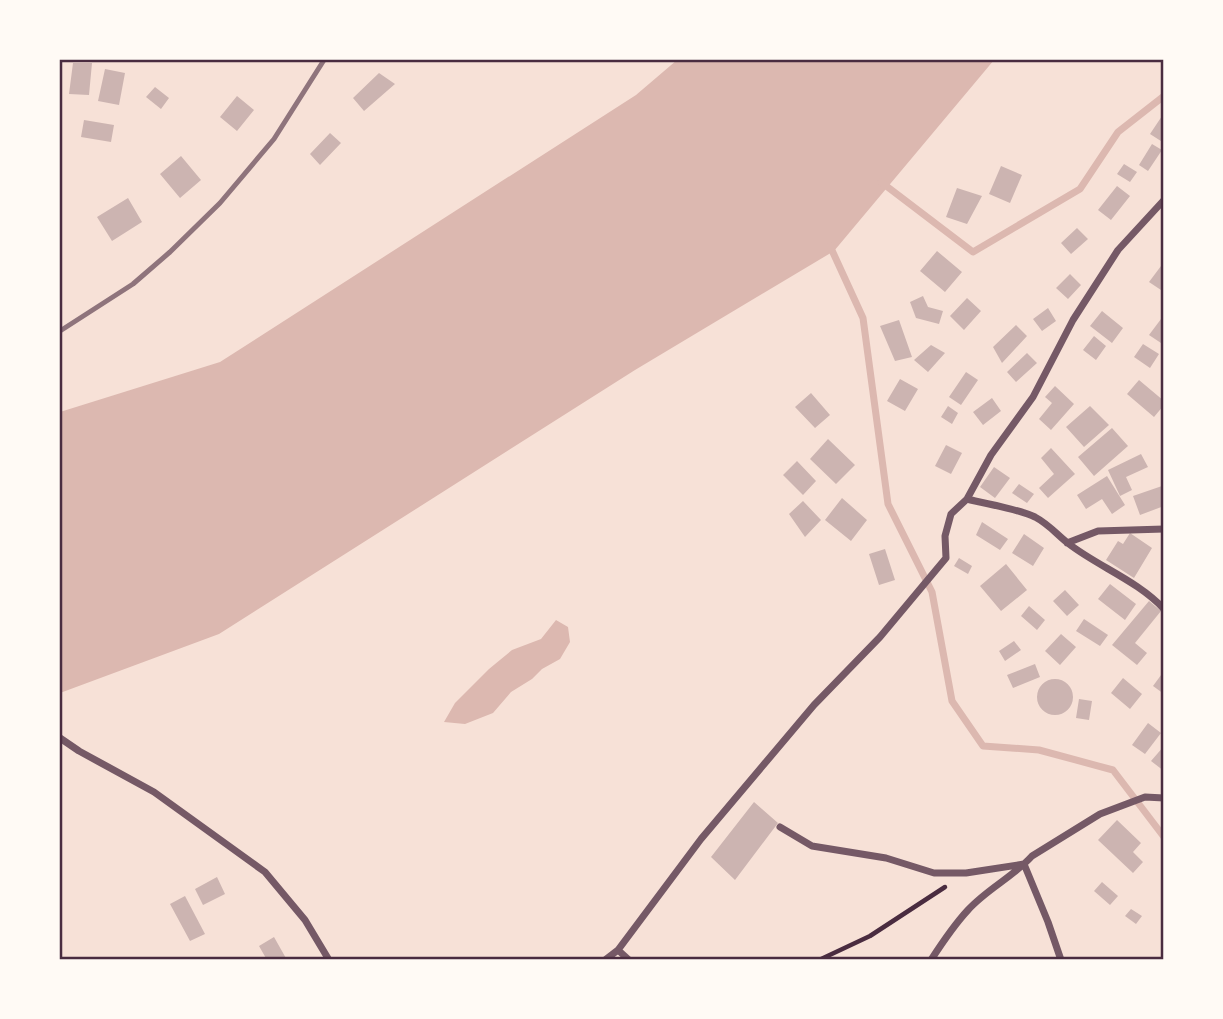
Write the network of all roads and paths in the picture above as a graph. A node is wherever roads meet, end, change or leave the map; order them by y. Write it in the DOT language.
graph roads {
  1 [pos="1164,200"];
  2 [pos="967,499"];
  3 [pos="1164,528"];
  4 [pos="1067,543"];
  5 [pos="1164,609"];
  6 [pos="60,738"];
  7 [pos="1164,798"];
  8 [pos="780,827"];
  9 [pos="1024,864"];
  10 [pos="966,873"];
  11 [pos="618,950"];
  12 [pos="329,960"];
  13 [pos="605,960"];
  14 [pos="629,960"];
  15 [pos="820,960"];
  16 [pos="931,960"];
  17 [pos="1061,960"];
  1 -- 2 [label="street"];
  2 -- 4 [label="street"];
  2 -- 11 [label="street"];
  3 -- 4 [label="street"];
  4 -- 5 [label="street"];
  6 -- 12 [label="street"];
  7 -- 9 [label="street"];
  8 -- 10 [label="street"];
  9 -- 10 [label="street"];
  9 -- 16 [label="street"];
  9 -- 17 [label="street"];
  10 -- 15 [label="path"];
  11 -- 13 [label="street"];
  11 -- 14 [label="street"];
}
